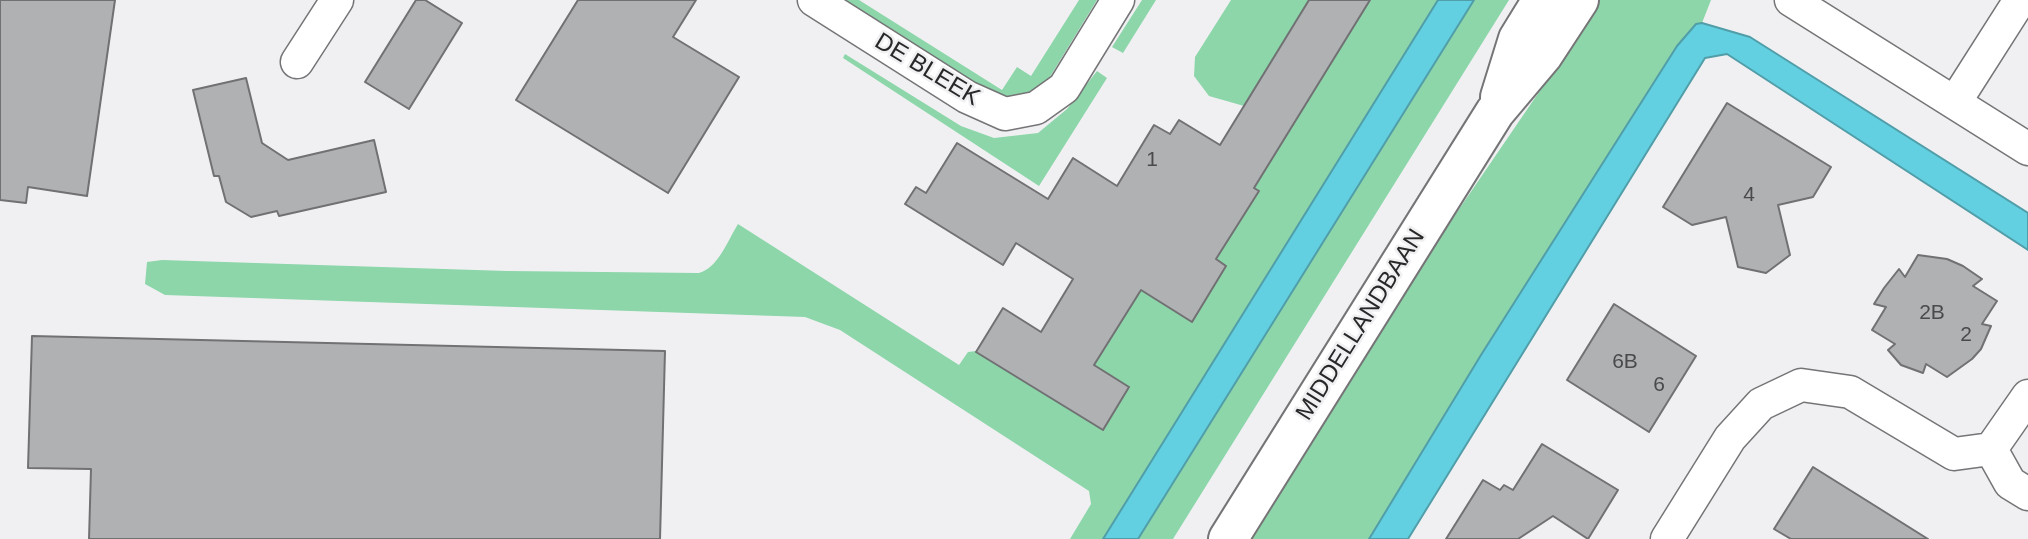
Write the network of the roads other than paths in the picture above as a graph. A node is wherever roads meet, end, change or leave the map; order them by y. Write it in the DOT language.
graph roads {
  1 [pos="337,0"];
  2 [pos="814,0"];
  3 [pos="1118,0"];
  4 [pos="1542,0"];
  5 [pos="1579,0"];
  6 [pos="1791,0"];
  7 [pos="2020,0"];
  8 [pos="297,62"];
  9 [pos="1955,102"];
  10 [pos="1495,112"];
  11 [pos="2028,149"];
  12 [pos="2028,396"];
  13 [pos="1991,449"];
  14 [pos="2028,494"];
  15 [pos="1228,539"];
  16 [pos="1667,539"];
  1 -- 8 [label="street"];
  2 -- 3 [label="street, DE BLEEK"];
  4 -- 10 [label="main road, MIDDELLANDBAAN"];
  5 -- 10 [label="main road, MIDDELLANDBAAN"];
  6 -- 9 [label="street"];
  7 -- 9 [label="street"];
  9 -- 11 [label="street"];
  10 -- 15 [label="main road, MIDDELLANDBAAN"];
  12 -- 13 [label="street"];
  13 -- 14 [label="street"];
  13 -- 16 [label="street"];
}
